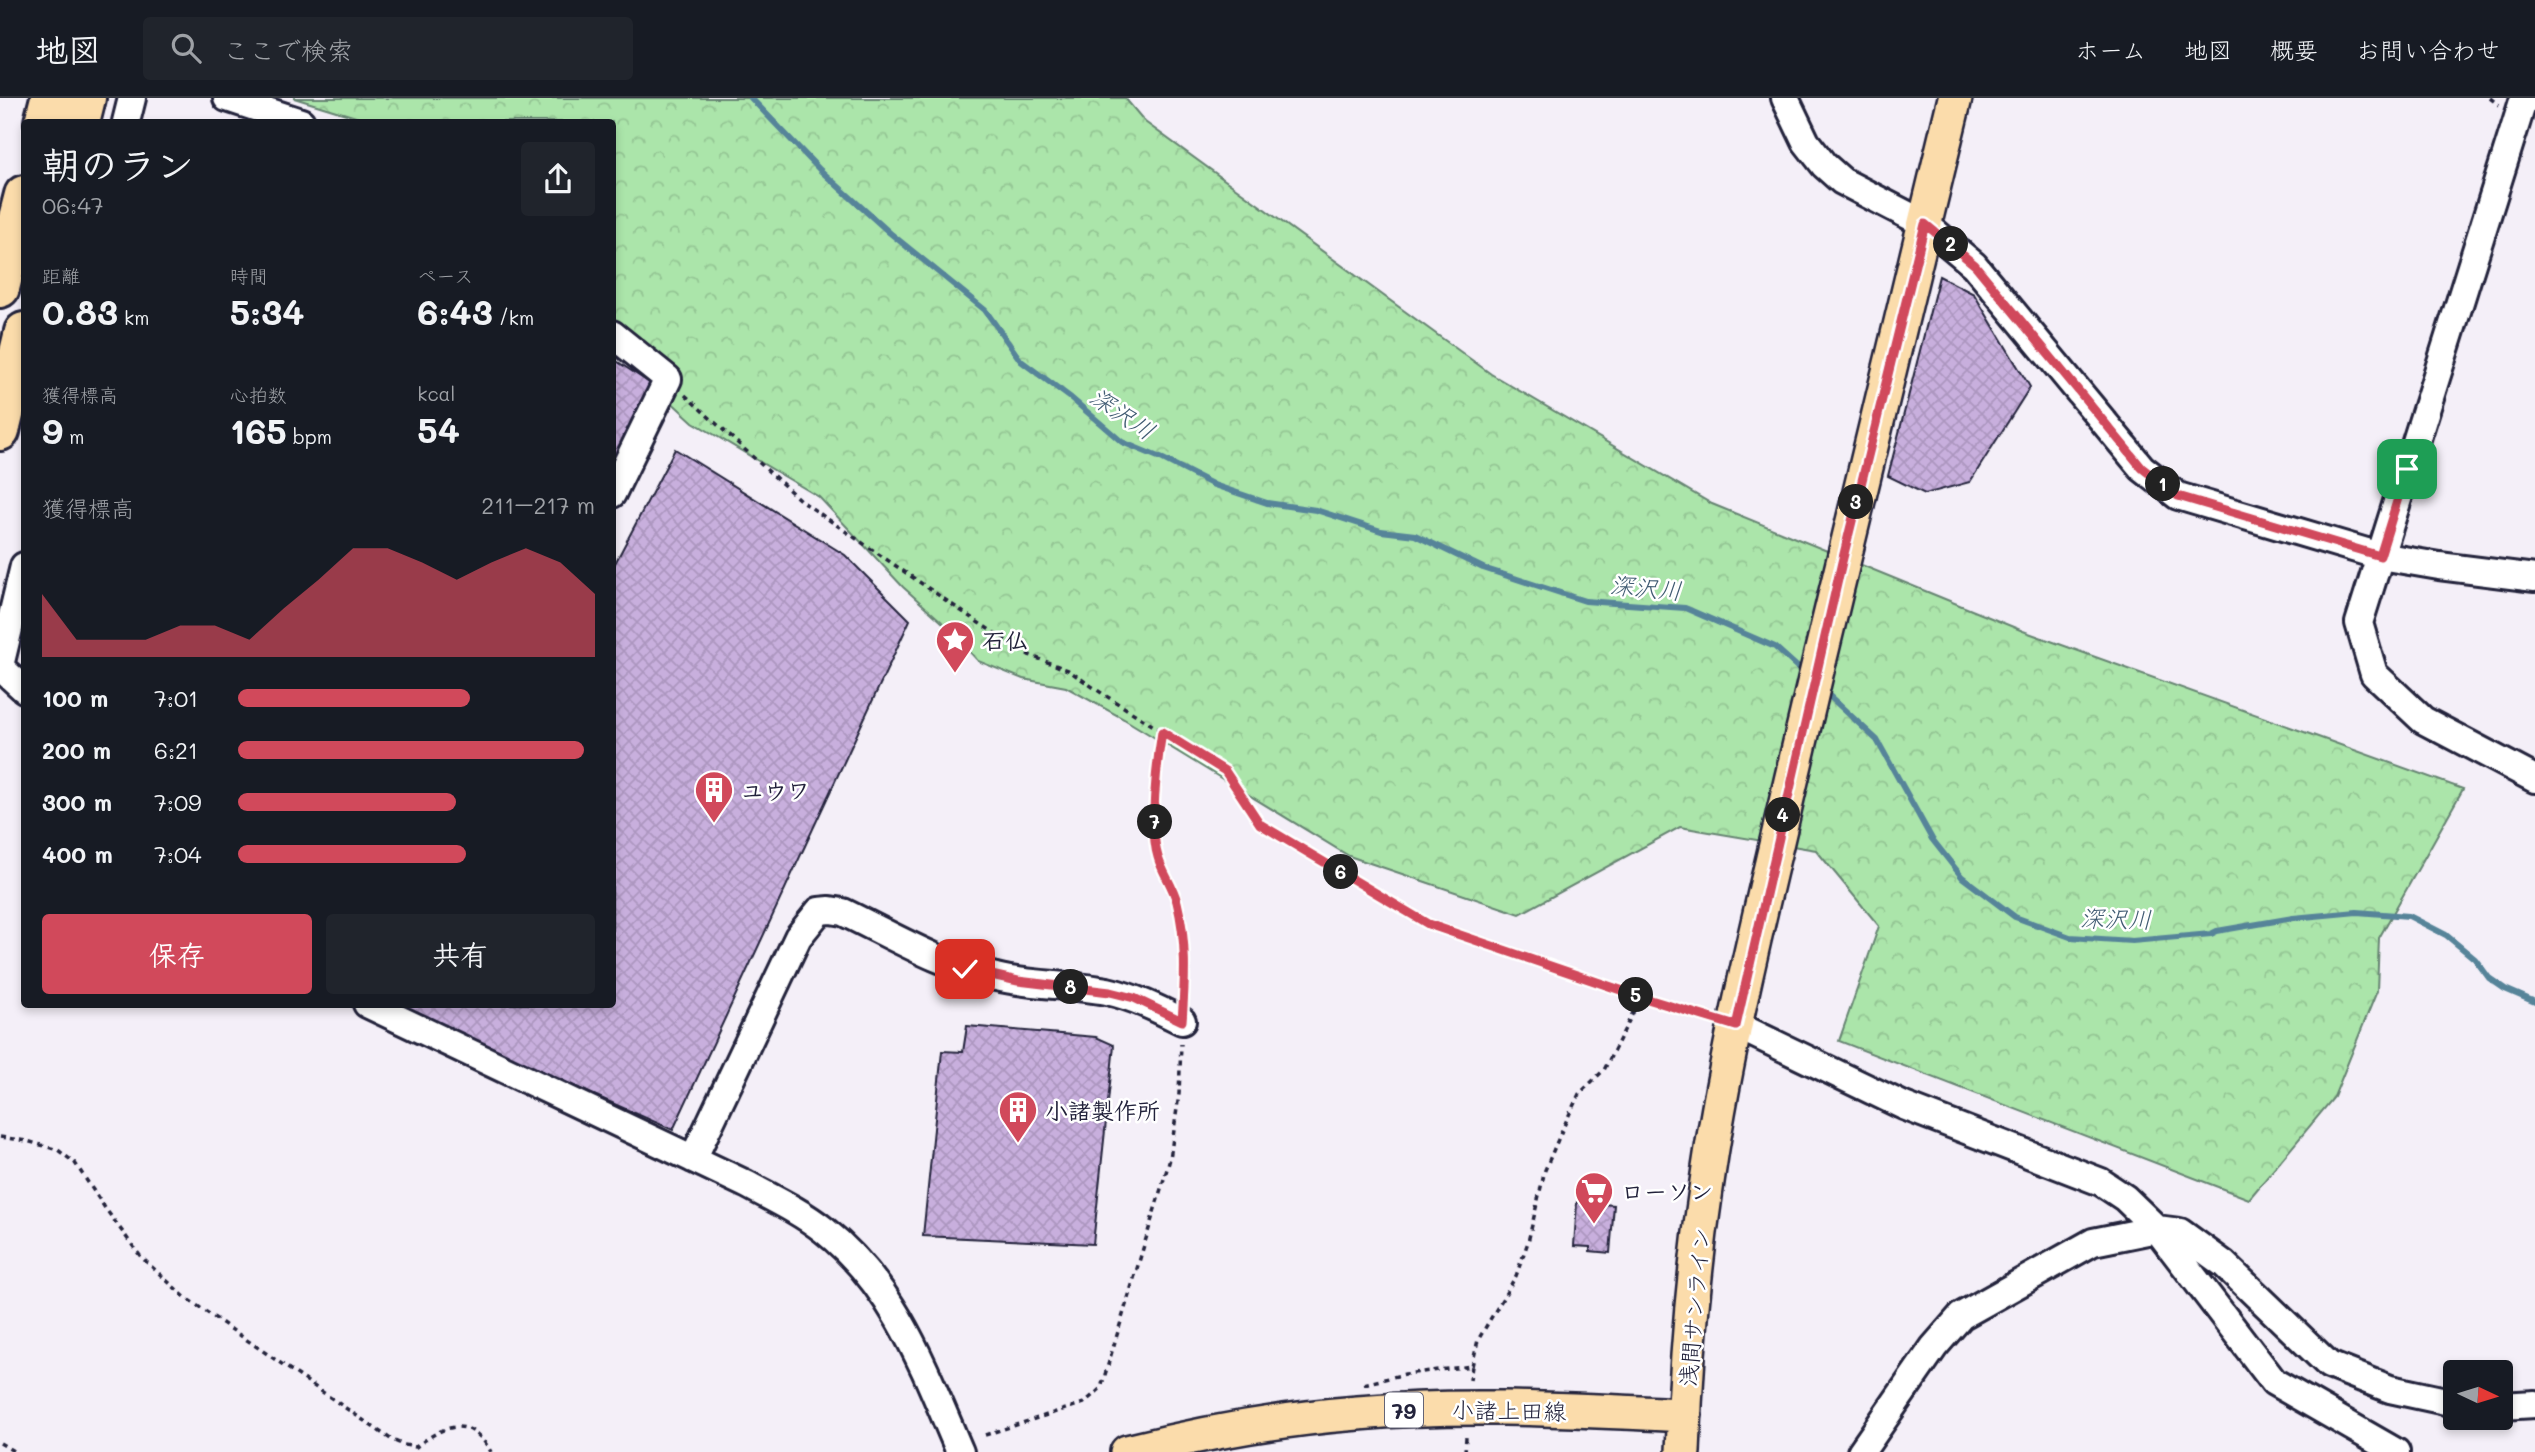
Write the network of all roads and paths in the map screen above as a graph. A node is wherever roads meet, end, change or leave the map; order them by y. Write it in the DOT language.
graph roads {
  1 [pos="50,98"];
  2 [pos="86,98"];
  3 [pos="131,98"];
  4 [pos="227,98"];
  5 [pos="1786,98"];
  6 [pos="1955,98"];
  7 [pos="2524,98"];
  8 [pos="45,119"];
  9 [pos="81,119"];
  10 [pos="127,119"];
  11 [pos="292,119"];
  12 [pos="21,207"];
  13 [pos="1925,224"];
  14 [pos="0,288"];
  15 [pos="616,337"];
  16 [pos="21,344"];
  17 [pos="668,379"];
  18 [pos="0,431"];
  19 [pos="616,486"];
  20 [pos="2380,556"];
  21 [pos="21,578"];
  22 [pos="2535,578"];
  23 [pos="0,666"];
  24 [pos="21,686"];
  25 [pos="1162,732"];
  26 [pos="2535,779"];
  27 [pos="1641,997"];
  28 [pos="376,1008"];
  29 [pos="1182,1021"];
  30 [pos="1736,1026"];
  31 [pos="0,1137"];
  32 [pos="693,1159"];
  33 [pos="2157,1229"];
  34 [pos="1472,1366"];
  35 [pos="1470,1380"];
  36 [pos="2443,1400"];
  37 [pos="2535,1404"];
  38 [pos="2513,1405"];
  39 [pos="1345,1414"];
  40 [pos="1685,1415"];
  41 [pos="985,1435"];
  42 [pos="1466,1437"];
  43 [pos="0,1443"];
  44 [pos="15,1452"];
  45 [pos="491,1452"];
  46 [pos="960,1452"];
  47 [pos="1127,1452"];
  48 [pos="1465,1452"];
  49 [pos="1684,1452"];
  50 [pos="1861,1452"];
  51 [pos="2396,1452"];
  1 -- 8 [label="highway"];
  2 -- 9 [label="highway"];
  3 -- 10 [label="street"];
  4 -- 11 [label="street"];
  5 -- 13 [label="street"];
  6 -- 13 [label="main road, 浅間サンライン"];
  7 -- 20 [label="street"];
  12 -- 14 [label="highway"];
  13 -- 20 [label="street"];
  13 -- 30 [label="main road, 浅間サンライン"];
  15 -- 17 [label="street"];
  16 -- 18 [label="highway"];
  17 -- 19 [label="street"];
  17 -- 25 [label="path"];
  20 -- 22 [label="street"];
  20 -- 26 [label="street"];
  21 -- 23 [label="street"];
  23 -- 24 [label="street"];
  25 -- 27 [label="path"];
  25 -- 29 [label="path"];
  27 -- 30 [label="path"];
  27 -- 34 [label="path"];
  28 -- 32 [label="street"];
  29 -- 32 [label="street"];
  29 -- 41 [label="path"];
  30 -- 33 [label="street"];
  30 -- 40 [label="main road, 浅間サンライン"];
  31 -- 45 [label="path"];
  32 -- 46 [label="street"];
  33 -- 36 [label="street"];
  33 -- 50 [label="street"];
  33 -- 51 [label="street"];
  34 -- 35 [label="path"];
  34 -- 39 [label="path"];
  37 -- 38 [label="street"];
  39 -- 40 [label="main road, 小諸上田線 / 79"];
  39 -- 47 [label="main road, 小諸上田線 / 79"];
  40 -- 49 [label="main road, 浅間サンライン"];
  42 -- 48 [label="path"];
  43 -- 44 [label="path"];
}
